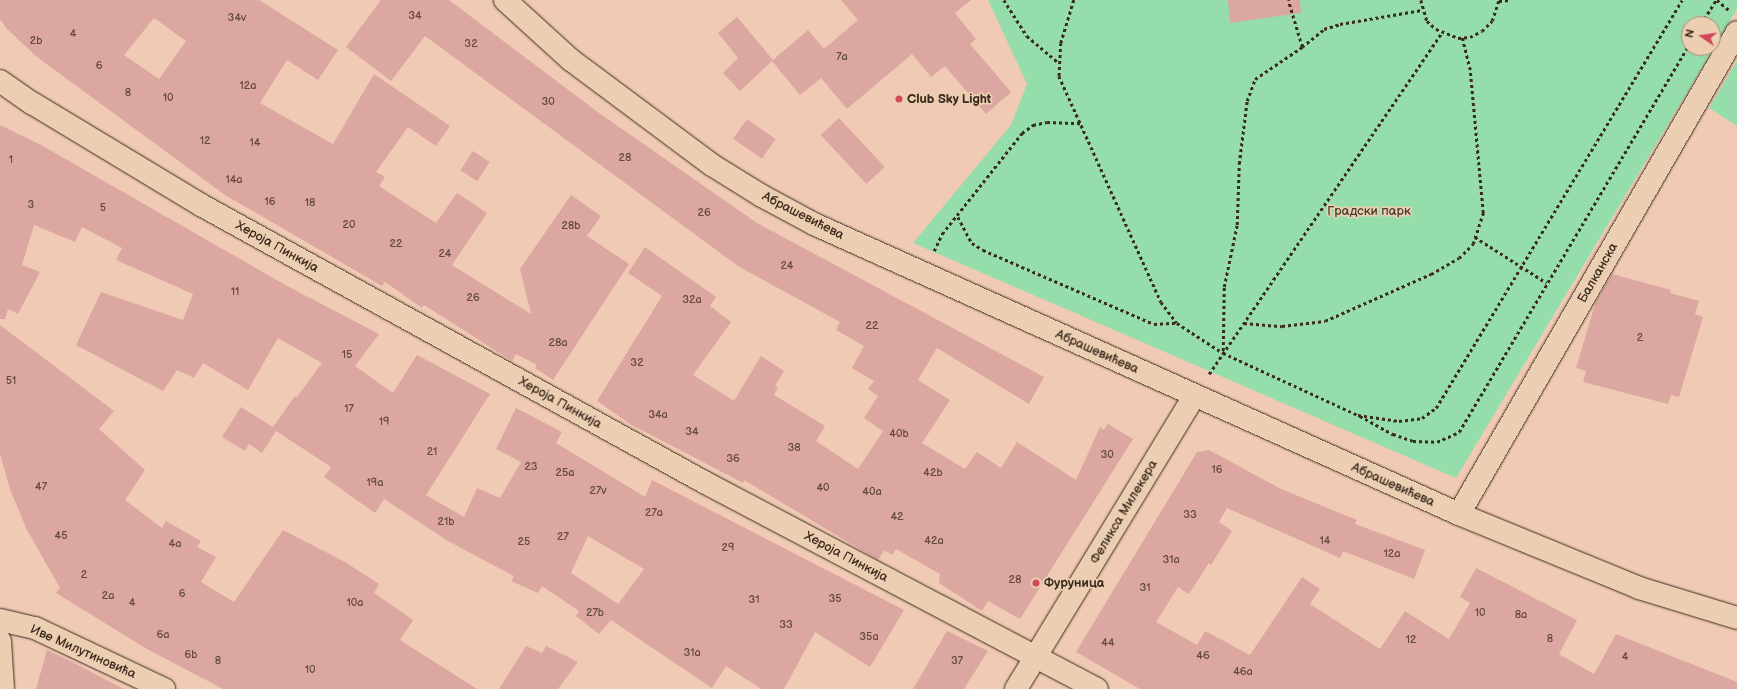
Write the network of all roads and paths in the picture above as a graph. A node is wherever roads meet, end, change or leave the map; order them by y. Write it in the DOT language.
graph roads {
  1 [pos="505,0"];
  2 [pos="1004,0"];
  3 [pos="1074,0"];
  4 [pos="1288,0"];
  5 [pos="1421,0"];
  6 [pos="1510,0"];
  7 [pos="1682,0"];
  8 [pos="1716,0"];
  9 [pos="1499,1"];
  10 [pos="1422,10"];
  11 [pos="1706,16"];
  12 [pos="1737,32"];
  13 [pos="1442,33"];
  14 [pos="1462,37"];
  15 [pos="1302,47"];
  16 [pos="1682,56"];
  17 [pos="1060,63"];
  18 [pos="0,81"];
  19 [pos="0,102"];
  20 [pos="32,103"];
  21 [pos="1080,123"];
  22 [pos="958,217"];
  23 [pos="1475,237"];
  24 [pos="1522,266"];
  25 [pos="922,273"];
  26 [pos="1547,283"];
  27 [pos="1177,323"];
  28 [pos="1244,323"];
  29 [pos="1223,352"];
  30 [pos="1194,396"];
  31 [pos="1358,415"];
  32 [pos="1460,514"];
  33 [pos="1737,618"];
  34 [pos="0,620"];
  35 [pos="0,641"];
  36 [pos="1037,658"];
  37 [pos="3,689"];
  38 [pos="164,689"];
  39 [pos="1016,689"];
  40 [pos="1097,689"];
  1 -- 25 [label="street, Абрашевићева"];
  2 -- 17 [label="path"];
  3 -- 17 [label="path"];
  4 -- 15 [label="path"];
  5 -- 10 [label="path"];
  6 -- 9 [label="path"];
  7 -- 24 [label="path"];
  8 -- 11 [label="path"];
  9 -- 14 [label="path"];
  10 -- 13 [label="path"];
  10 -- 15 [label="path"];
  12 -- 32 [label="street, Балканска"];
  13 -- 14 [label="path"];
  13 -- 28 [label="path"];
  14 -- 23 [label="path"];
  15 -- 29 [label="path"];
  16 -- 26 [label="path"];
  17 -- 21 [label="path"];
  18 -- 20 [label="street, Хероја Пинкија"];
  19 -- 20 [label="street, Хероја Пинкија"];
  20 -- 36 [label="street, Хероја Пинкија"];
  21 -- 22 [label="path"];
  21 -- 27 [label="path"];
  22 -- 25 [label="path"];
  22 -- 27 [label="path"];
  23 -- 24 [label="path"];
  23 -- 28 [label="path"];
  24 -- 26 [label="path"];
  24 -- 31 [label="path"];
  25 -- 30 [label="street, Абрашевићева"];
  26 -- 31 [label="path"];
  27 -- 29 [label="path"];
  28 -- 29 [label="path"];
  29 -- 30 [label="path"];
  29 -- 31 [label="path"];
  30 -- 32 [label="street, Абрашевићева"];
  30 -- 36 [label="street, Феликса Милекера"];
  32 -- 33 [label="street, Абрашевићева"];
  34 -- 38 [label="street, Иве Милутиновића"];
  35 -- 37 [label="street"];
  36 -- 39 [label="street, Феликса Милекера"];
  36 -- 40 [label="street, Хероја Пинкија"];
}
